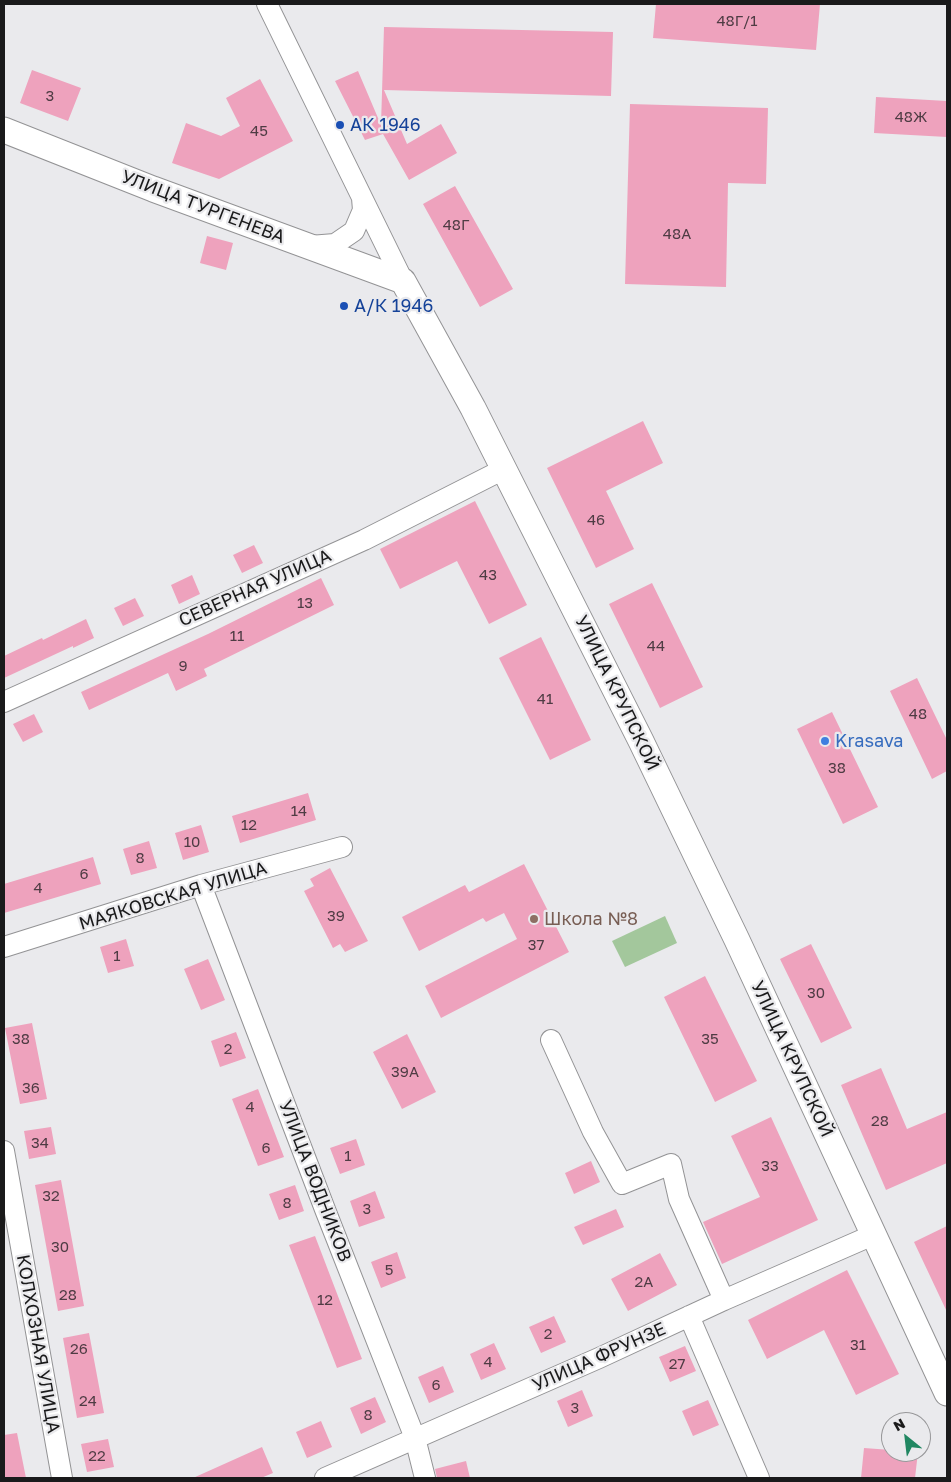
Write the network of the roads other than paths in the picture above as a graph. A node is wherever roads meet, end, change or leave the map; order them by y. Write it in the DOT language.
graph roads {
  1 [pos="267,4"];
  2 [pos="4,130"];
  3 [pos="362,198"];
  4 [pos="306,246"];
  5 [pos="403,281"];
  6 [pos="504,469"];
  7 [pos="4,702"];
  8 [pos="342,847"];
  9 [pos="201,885"];
  10 [pos="4,947"];
  11 [pos="552,1040"];
  12 [pos="4,1151"];
  13 [pos="873,1235"];
  14 [pos="724,1300"];
  15 [pos="689,1316"];
  16 [pos="947,1393"];
  17 [pos="415,1438"];
  18 [pos="62,1478"];
  19 [pos="324,1478"];
  20 [pos="425,1478"];
  21 [pos="759,1478"];
  1 -- 3 [label="street, УЛИЦА КРУПСКОЙ"];
  2 -- 4 [label="street, УЛИЦА ТУРГЕНЕВА"];
  3 -- 4 [label="street"];
  3 -- 5 [label="street, УЛИЦА КРУПСКОЙ"];
  4 -- 5 [label="street, УЛИЦА ТУРГЕНЕВА"];
  5 -- 6 [label="street, УЛИЦА КРУПСКОЙ"];
  6 -- 7 [label="street, СЕВЕРНАЯ УЛИЦА"];
  6 -- 13 [label="street, УЛИЦА КРУПСКОЙ"];
  8 -- 9 [label="street, МАЯКОВСКАЯ УЛИЦА"];
  9 -- 10 [label="street, МАЯКОВСКАЯ УЛИЦА"];
  9 -- 17 [label="street, УЛИЦА ВОДНИКОВ"];
  11 -- 14 [label="street"];
  12 -- 18 [label="street, КОЛХОЗНАЯ УЛИЦА"];
  13 -- 14 [label="street, УЛИЦА ФРУНЗЕ"];
  13 -- 16 [label="street, УЛИЦА КРУПСКОЙ"];
  14 -- 15 [label="street, УЛИЦА ФРУНЗЕ"];
  15 -- 17 [label="street, УЛИЦА ФРУНЗЕ"];
  15 -- 21 [label="street"];
  17 -- 19 [label="street, УЛИЦА ФРУНЗЕ"];
  17 -- 20 [label="street, УЛИЦА ВОДНИКОВ"];
}
